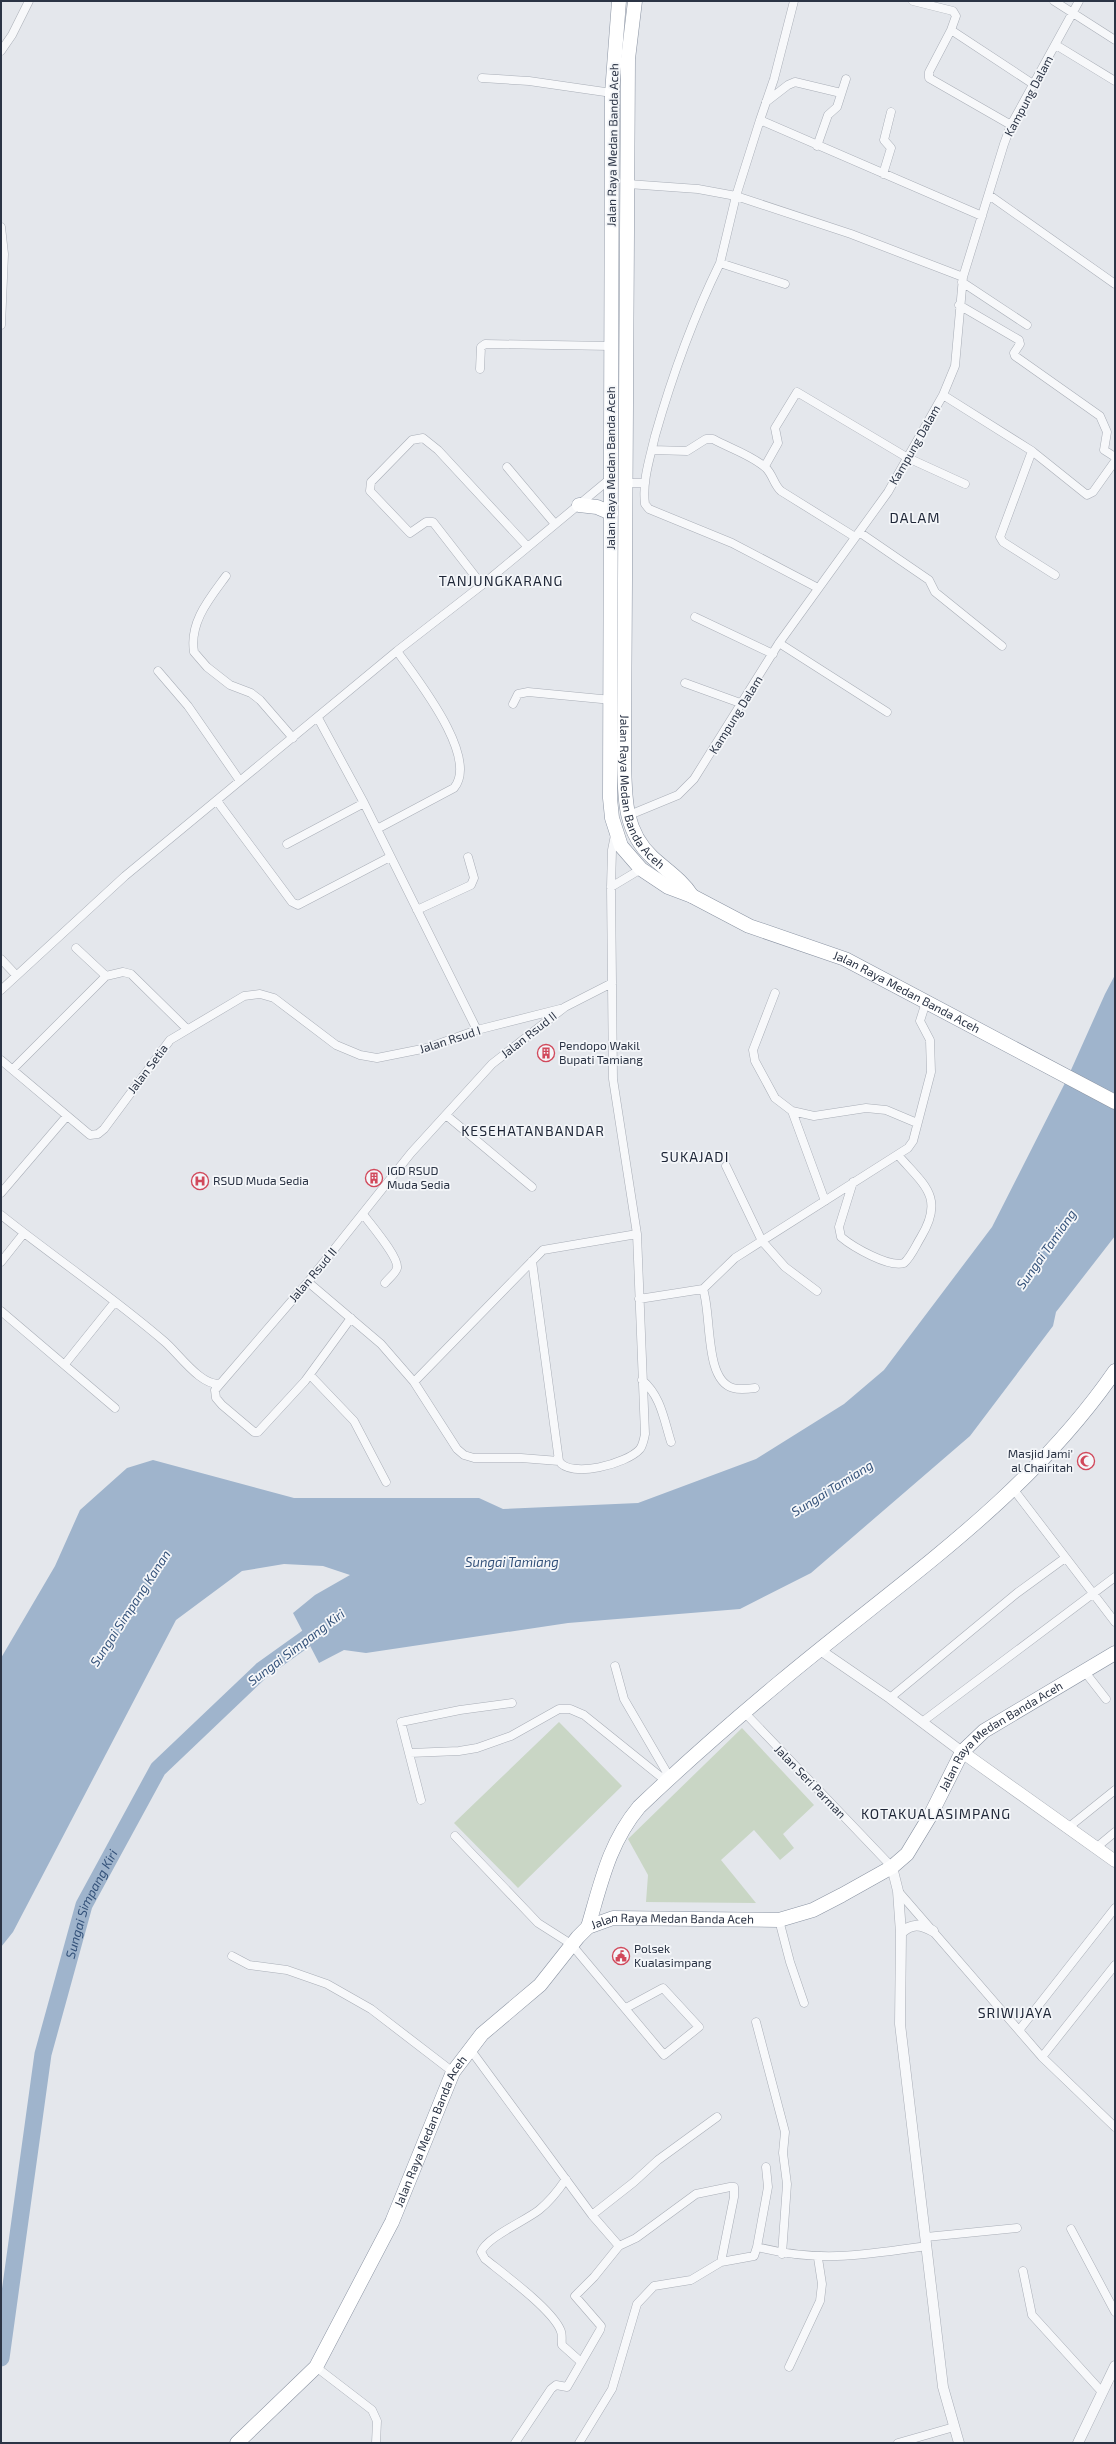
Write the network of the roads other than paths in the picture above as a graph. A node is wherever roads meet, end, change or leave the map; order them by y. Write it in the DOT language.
graph roads {
  1 [pos="29,1"];
  2 [pos="635,1"];
  3 [pos="794,1"];
  4 [pos="913,1"];
  5 [pos="1054,1"];
  6 [pos="1079,1"];
  7 [pos="618,5"];
  8 [pos="1073,14"];
  9 [pos="951,30"];
  10 [pos="1115,40"];
  11 [pos="1056,45"];
  12 [pos="1,51"];
  13 [pos="482,78"];
  14 [pos="846,79"];
  15 [pos="1115,80"];
  16 [pos="1033,84"];
  17 [pos="841,93"];
  18 [pos="612,94"];
  19 [pos="766,102"];
  20 [pos="891,112"];
  21 [pos="760,120"];
  22 [pos="1011,125"];
  23 [pos="817,146"];
  24 [pos="883,174"];
  25 [pos="628,184"];
  26 [pos="989,195"];
  27 [pos="736,196"];
  28 [pos="982,216"];
  29 [pos="1,227"];
  30 [pos="720,263"];
  31 [pos="963,280"];
  32 [pos="785,284"];
  33 [pos="1115,284"];
  34 [pos="959,305"];
  35 [pos="1,325"];
  36 [pos="1026,325"];
  37 [pos="611,346"];
  38 [pos="480,369"];
  39 [pos="943,395"];
  40 [pos="652,450"];
  41 [pos="1032,451"];
  42 [pos="1115,457"];
  43 [pos="908,458"];
  44 [pos="1115,461"];
  45 [pos="764,466"];
  46 [pos="507,467"];
  47 [pos="612,477"];
  48 [pos="625,483"];
  49 [pos="644,483"];
  50 [pos="964,484"];
  51 [pos="579,505"];
  52 [pos="611,513"];
  53 [pos="555,524"];
  54 [pos="857,535"];
  55 [pos="527,546"];
  56 [pos="1055,575"];
  57 [pos="226,576"];
  58 [pos="482,585"];
  59 [pos="818,588"];
  60 [pos="610,606"];
  61 [pos="625,607"];
  62 [pos="695,617"];
  63 [pos="780,643"];
  64 [pos="1002,646"];
  65 [pos="397,651"];
  66 [pos="773,654"];
  67 [pos="158,671"];
  68 [pos="685,683"];
  69 [pos="612,700"];
  70 [pos="514,704"];
  71 [pos="743,704"];
  72 [pos="887,712"];
  73 [pos="318,718"];
  74 [pos="293,738"];
  75 [pos="240,781"];
  76 [pos="216,801"];
  77 [pos="364,803"];
  78 [pos="627,816"];
  79 [pos="377,829"];
  80 [pos="616,834"];
  81 [pos="287,844"];
  82 [pos="390,857"];
  83 [pos="468,857"];
  84 [pos="641,869"];
  85 [pos="611,887"];
  86 [pos="692,896"];
  87 [pos="417,910"];
  88 [pos="76,948"];
  89 [pos="1,959"];
  90 [pos="16,975"];
  91 [pos="106,976"];
  92 [pos="612,983"];
  93 [pos="1,990"];
  94 [pos="774,993"];
  95 [pos="926,1002"];
  96 [pos="564,1007"];
  97 [pos="187,1030"];
  98 [pos="477,1030"];
  99 [pos="336,1044"];
  100 [pos="1,1060"];
  101 [pos="13,1069"];
  102 [pos="1115,1102"];
  103 [pos="792,1111"];
  104 [pos="446,1115"];
  105 [pos="66,1116"];
  106 [pos="917,1123"];
  107 [pos="898,1155"];
  108 [pos="726,1166"];
  109 [pos="854,1182"];
  110 [pos="532,1187"];
  111 [pos="1,1193"];
  112 [pos="825,1201"];
  113 [pos="363,1214"];
  114 [pos="1,1215"];
  115 [pos="24,1233"];
  116 [pos="637,1234"];
  117 [pos="762,1241"];
  118 [pos="532,1261"];
  119 [pos="1,1262"];
  120 [pos="308,1282"];
  121 [pos="385,1283"];
  122 [pos="703,1289"];
  123 [pos="817,1291"];
  124 [pos="639,1299"];
  125 [pos="114,1303"];
  126 [pos="1,1311"];
  127 [pos="351,1318"];
  128 [pos="65,1364"];
  129 [pos="1115,1371"];
  130 [pos="310,1375"];
  131 [pos="642,1380"];
  132 [pos="414,1382"];
  133 [pos="221,1383"];
  134 [pos="755,1388"];
  135 [pos="115,1408"];
  136 [pos="671,1442"];
  137 [pos="559,1460"];
  138 [pos="386,1482"];
  139 [pos="1014,1490"];
  140 [pos="1065,1558"];
  141 [pos="1115,1577"];
  142 [pos="1094,1593"];
  143 [pos="1115,1622"];
  144 [pos="820,1650"];
  145 [pos="1115,1653"];
  146 [pos="615,1666"];
  147 [pos="1085,1672"];
  148 [pos="890,1698"];
  149 [pos="1106,1698"];
  150 [pos="512,1704"];
  151 [pos="745,1713"];
  152 [pos="922,1722"];
  153 [pos="962,1752"];
  154 [pos="410,1753"];
  155 [pos="668,1779"];
  156 [pos="1115,1790"];
  157 [pos="421,1800"];
  158 [pos="1069,1827"];
  159 [pos="1115,1832"];
  160 [pos="455,1836"];
  161 [pos="1097,1847"];
  162 [pos="1115,1861"];
  163 [pos="892,1867"];
  164 [pos="898,1891"];
  165 [pos="596,1898"];
  166 [pos="1115,1908"];
  167 [pos="613,1918"];
  168 [pos="779,1920"];
  169 [pos="588,1927"];
  170 [pos="933,1931"];
  171 [pos="901,1933"];
  172 [pos="571,1944"];
  173 [pos="232,1956"];
  174 [pos="1115,1965"];
  175 [pos="804,2003"];
  176 [pos="626,2008"];
  177 [pos="756,2022"];
  178 [pos="1020,2029"];
  179 [pos="470,2049"];
  180 [pos="1042,2057"];
  181 [pos="453,2072"];
  182 [pos="717,2117"];
  183 [pos="1115,2127"];
  184 [pos="766,2167"];
  185 [pos="566,2179"];
  186 [pos="592,2215"];
  187 [pos="1017,2228"];
  188 [pos="1071,2228"];
  189 [pos="926,2242"];
  190 [pos="619,2246"];
  191 [pos="757,2247"];
  192 [pos="782,2254"];
  193 [pos="818,2258"];
  194 [pos="721,2262"];
  195 [pos="1023,2272"];
  196 [pos="1115,2312"];
  197 [pos="581,2362"];
  198 [pos="316,2366"];
  199 [pos="1115,2366"];
  200 [pos="789,2367"];
  201 [pos="1102,2392"];
  202 [pos="954,2426"];
  203 [pos="238,2443"];
  204 [pos="376,2443"];
  205 [pos="515,2443"];
  206 [pos="579,2443"];
  207 [pos="898,2443"];
  208 [pos="959,2443"];
  209 [pos="1078,2443"];
  1 -- 12 [label="street"];
  2 -- 25 [label="highway, Jalan Raya Medan Banda Aceh"];
  3 -- 19 [label="street"];
  4 -- 9 [label="street"];
  5 -- 8 [label="street"];
  6 -- 8 [label="street, Kampung Dalam"];
  7 -- 18 [label="highway, Jalan Raya Medan Banda Aceh"];
  8 -- 10 [label="street"];
  8 -- 11 [label="street, Kampung Dalam"];
  9 -- 16 [label="street"];
  9 -- 22 [label="street"];
  11 -- 15 [label="street"];
  11 -- 16 [label="street, Kampung Dalam"];
  13 -- 18 [label="street"];
  14 -- 17 [label="street"];
  16 -- 22 [label="street, Kampung Dalam"];
  17 -- 19 [label="street"];
  17 -- 23 [label="street"];
  18 -- 37 [label="highway, Jalan Raya Medan Banda Aceh"];
  19 -- 21 [label="street"];
  20 -- 24 [label="street"];
  21 -- 23 [label="street"];
  21 -- 27 [label="street"];
  22 -- 26 [label="street, Kampung Dalam"];
  23 -- 24 [label="street"];
  24 -- 28 [label="street"];
  25 -- 27 [label="street"];
  25 -- 48 [label="highway, Jalan Raya Medan Banda Aceh"];
  26 -- 28 [label="street, Kampung Dalam"];
  26 -- 33 [label="street"];
  27 -- 30 [label="street"];
  27 -- 31 [label="street"];
  28 -- 31 [label="street, Kampung Dalam"];
  29 -- 35 [label="street"];
  30 -- 32 [label="street"];
  30 -- 40 [label="street"];
  31 -- 34 [label="street, Kampung Dalam"];
  31 -- 36 [label="street"];
  34 -- 39 [label="street, Kampung Dalam"];
  34 -- 42 [label="street"];
  37 -- 38 [label="street"];
  37 -- 47 [label="highway, Jalan Raya Medan Banda Aceh"];
  39 -- 41 [label="street"];
  39 -- 43 [label="street, Kampung Dalam"];
  40 -- 45 [label="street"];
  40 -- 49 [label="street"];
  41 -- 44 [label="street"];
  41 -- 56 [label="street"];
  43 -- 45 [label="street"];
  43 -- 50 [label="street"];
  43 -- 54 [label="street, Kampung Dalam"];
  45 -- 54 [label="street"];
  46 -- 53 [label="street"];
  47 -- 51 [label="street"];
  47 -- 52 [label="highway, Jalan Raya Medan Banda Aceh"];
  48 -- 49 [label="street"];
  48 -- 61 [label="highway, Jalan Raya Medan Banda Aceh"];
  49 -- 59 [label="street"];
  51 -- 52 [label="highway"];
  51 -- 53 [label="street"];
  52 -- 60 [label="highway, Jalan Raya Medan Banda Aceh"];
  53 -- 55 [label="street"];
  54 -- 59 [label="street, Kampung Dalam"];
  54 -- 64 [label="street"];
  55 -- 58 [label="street"];
  55 -- 58 [label="street"];
  57 -- 74 [label="street"];
  58 -- 65 [label="street"];
  59 -- 63 [label="street, Kampung Dalam"];
  60 -- 61 [label="highway"];
  60 -- 69 [label="highway, Jalan Raya Medan Banda Aceh"];
  61 -- 78 [label="highway, Jalan Raya Medan Banda Aceh"];
  62 -- 66 [label="street"];
  63 -- 66 [label="street, Kampung Dalam"];
  63 -- 72 [label="street"];
  65 -- 73 [label="street"];
  65 -- 79 [label="street"];
  66 -- 71 [label="street, Kampung Dalam"];
  67 -- 75 [label="street"];
  68 -- 71 [label="street"];
  69 -- 70 [label="street"];
  69 -- 80 [label="highway, Jalan Raya Medan Banda Aceh"];
  71 -- 78 [label="street, Kampung Dalam"];
  73 -- 74 [label="street"];
  73 -- 77 [label="street"];
  74 -- 75 [label="street"];
  75 -- 76 [label="street"];
  76 -- 82 [label="street"];
  76 -- 90 [label="street"];
  77 -- 79 [label="street"];
  77 -- 81 [label="street"];
  78 -- 86 [label="highway, Jalan Raya Medan Banda Aceh"];
  79 -- 82 [label="street"];
  80 -- 84 [label="highway, Jalan Raya Medan Banda Aceh"];
  80 -- 85 [label="street"];
  82 -- 87 [label="street"];
  83 -- 87 [label="street"];
  84 -- 85 [label="street"];
  84 -- 86 [label="highway, Jalan Raya Medan Banda Aceh"];
  85 -- 92 [label="street"];
  86 -- 95 [label="highway, Jalan Raya Medan Banda Aceh"];
  87 -- 98 [label="street"];
  88 -- 91 [label="street"];
  89 -- 90 [label="street"];
  90 -- 93 [label="street"];
  91 -- 97 [label="street"];
  91 -- 101 [label="street"];
  92 -- 96 [label="street, Jalan Rsud II"];
  92 -- 116 [label="street"];
  94 -- 103 [label="street"];
  95 -- 102 [label="highway, Jalan Raya Medan Banda Aceh"];
  95 -- 106 [label="street"];
  96 -- 98 [label="street, Jalan Rsud I"];
  96 -- 104 [label="street, Jalan Rsud II"];
  97 -- 99 [label="street, Jalan Setia"];
  97 -- 105 [label="street, Jalan Setia"];
  98 -- 99 [label="street, Jalan Rsud I"];
  100 -- 101 [label="street, Jalan Setia"];
  101 -- 105 [label="street, Jalan Setia"];
  103 -- 106 [label="street"];
  103 -- 112 [label="street"];
  104 -- 110 [label="street"];
  104 -- 113 [label="street, Jalan Rsud II"];
  105 -- 111 [label="street"];
  106 -- 107 [label="street"];
  107 -- 109 [label="street"];
  107 -- 109 [label="street"];
  108 -- 117 [label="street"];
  109 -- 112 [label="street"];
  112 -- 117 [label="street"];
  113 -- 120 [label="street, Jalan Rsud II"];
  113 -- 121 [label="street"];
  114 -- 115 [label="street"];
  115 -- 119 [label="street"];
  115 -- 125 [label="street"];
  116 -- 118 [label="street"];
  116 -- 124 [label="street"];
  117 -- 122 [label="street"];
  117 -- 123 [label="street"];
  118 -- 132 [label="street"];
  118 -- 137 [label="street"];
  120 -- 127 [label="street"];
  120 -- 133 [label="street, Jalan Rsud II"];
  122 -- 124 [label="street"];
  122 -- 134 [label="street"];
  124 -- 131 [label="street"];
  125 -- 128 [label="street"];
  125 -- 133 [label="street"];
  126 -- 128 [label="street"];
  127 -- 130 [label="street"];
  127 -- 132 [label="street"];
  128 -- 135 [label="street"];
  129 -- 139 [label="highway"];
  130 -- 133 [label="street"];
  130 -- 138 [label="street"];
  131 -- 136 [label="street"];
  131 -- 137 [label="street"];
  132 -- 137 [label="street"];
  139 -- 140 [label="street"];
  139 -- 144 [label="highway"];
  140 -- 142 [label="street"];
  140 -- 148 [label="street"];
  141 -- 142 [label="street"];
  142 -- 143 [label="street"];
  142 -- 152 [label="street"];
  144 -- 148 [label="street"];
  144 -- 151 [label="highway"];
  145 -- 147 [label="highway, Jalan Raya Medan Banda Aceh"];
  146 -- 155 [label="street"];
  147 -- 149 [label="street"];
  147 -- 153 [label="highway, Jalan Raya Medan Banda Aceh"];
  148 -- 152 [label="street"];
  150 -- 154 [label="street"];
  151 -- 155 [label="highway"];
  151 -- 163 [label="street, Jalan Seri Parman"];
  152 -- 153 [label="street"];
  153 -- 158 [label="main road"];
  153 -- 163 [label="highway, Jalan Raya Medan Banda Aceh"];
  154 -- 155 [label="street"];
  154 -- 157 [label="street"];
  155 -- 165 [label="highway"];
  156 -- 158 [label="street"];
  158 -- 161 [label="main road"];
  159 -- 161 [label="street"];
  160 -- 172 [label="street"];
  161 -- 162 [label="main road"];
  163 -- 164 [label="street"];
  163 -- 168 [label="highway, Jalan Raya Medan Banda Aceh"];
  164 -- 170 [label="street"];
  164 -- 171 [label="street"];
  165 -- 167 [label="highway"];
  165 -- 169 [label="highway"];
  166 -- 178 [label="street"];
  167 -- 168 [label="highway, Jalan Raya Medan Banda Aceh"];
  167 -- 169 [label="highway, Jalan Raya Medan Banda Aceh"];
  168 -- 175 [label="street"];
  169 -- 172 [label="highway, Jalan Raya Medan Banda Aceh"];
  170 -- 171 [label="street"];
  170 -- 178 [label="street"];
  171 -- 189 [label="street"];
  172 -- 176 [label="street"];
  172 -- 179 [label="highway, Jalan Raya Medan Banda Aceh"];
  173 -- 181 [label="street"];
  174 -- 180 [label="street"];
  176 -- 176 [label="street"];
  177 -- 192 [label="street"];
  178 -- 180 [label="street"];
  179 -- 181 [label="highway, Jalan Raya Medan Banda Aceh"];
  179 -- 185 [label="street"];
  180 -- 183 [label="street"];
  181 -- 198 [label="highway, Jalan Raya Medan Banda Aceh"];
  182 -- 186 [label="street"];
  184 -- 191 [label="street"];
  185 -- 186 [label="street"];
  185 -- 197 [label="street"];
  186 -- 190 [label="street"];
  187 -- 189 [label="street"];
  188 -- 196 [label="street"];
  189 -- 193 [label="street"];
  189 -- 202 [label="street"];
  190 -- 194 [label="street"];
  190 -- 197 [label="street"];
  191 -- 192 [label="street"];
  191 -- 194 [label="street"];
  192 -- 193 [label="street"];
  193 -- 200 [label="street"];
  194 -- 206 [label="street"];
  195 -- 201 [label="street"];
  197 -- 205 [label="street"];
  198 -- 203 [label="highway, Jalan Raya Medan Banda Aceh"];
  198 -- 204 [label="street"];
  199 -- 201 [label="street"];
  201 -- 209 [label="street"];
  202 -- 207 [label="street"];
  202 -- 208 [label="street"];
}
